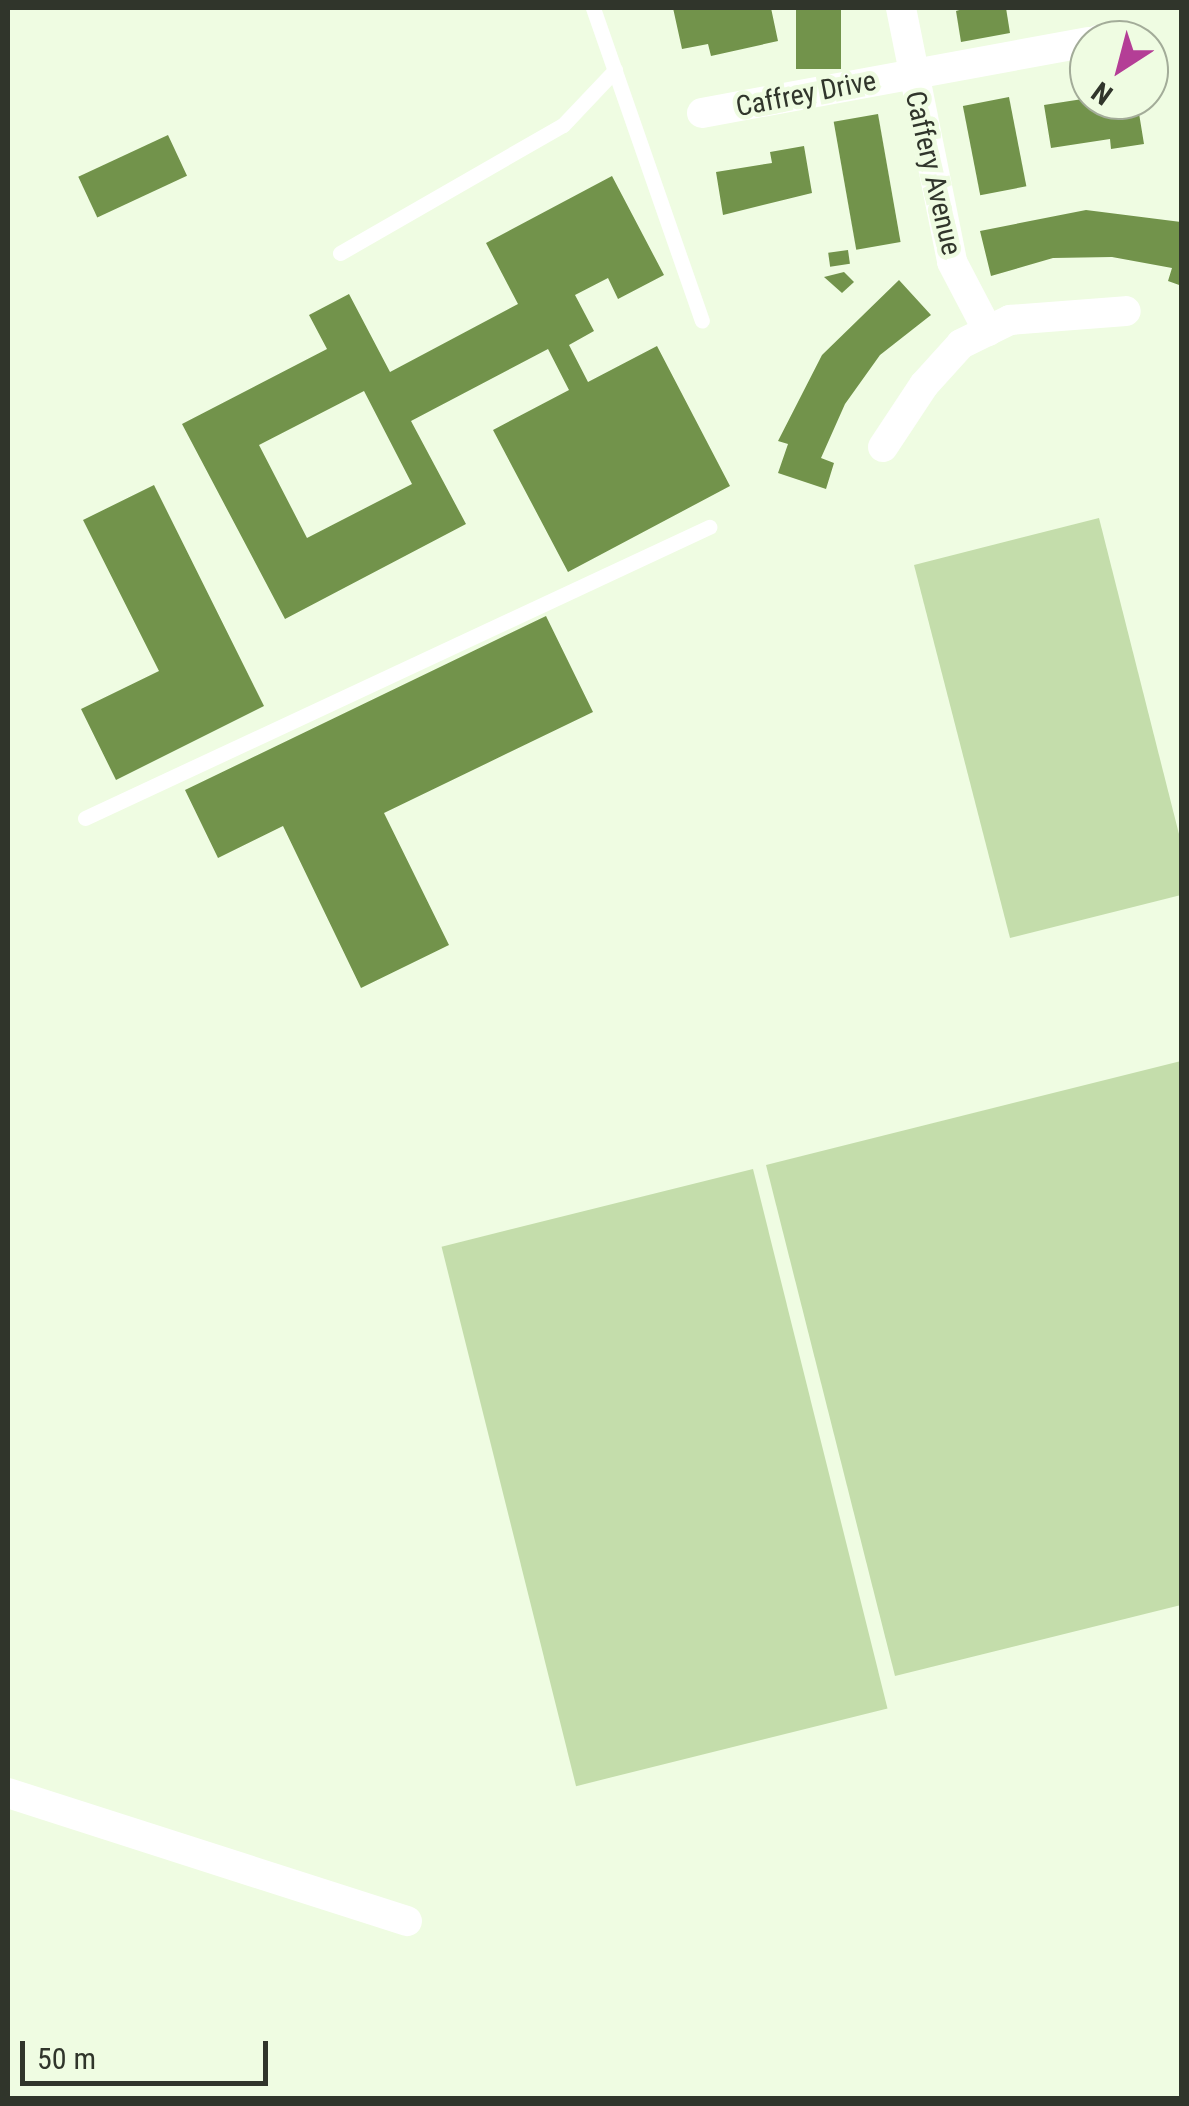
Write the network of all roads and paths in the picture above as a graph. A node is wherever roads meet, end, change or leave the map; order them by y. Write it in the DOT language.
graph roads {
  1 [pos="593,8"];
  2 [pos="901,8"];
  3 [pos="1069,46"];
  4 [pos="615,70"];
  5 [pos="910,74"];
  6 [pos="702,113"];
  7 [pos="340,253"];
  8 [pos="1126,311"];
  9 [pos="702,321"];
  10 [pos="988,331"];
  11 [pos="884,448"];
  12 [pos="708,527"];
  13 [pos="85,818"];
  14 [pos="8,1793"];
  15 [pos="407,1921"];
  1 -- 4 [label="lane"];
  2 -- 5 [label="street, Caffery Avenue"];
  3 -- 5 [label="street, Caffrey Drive"];
  4 -- 7 [label="lane"];
  4 -- 9 [label="lane"];
  5 -- 6 [label="street, Caffrey Drive"];
  5 -- 10 [label="street, Caffery Avenue"];
  8 -- 10 [label="street"];
  10 -- 11 [label="street"];
  12 -- 13 [label="lane"];
  14 -- 15 [label="street"];
}
